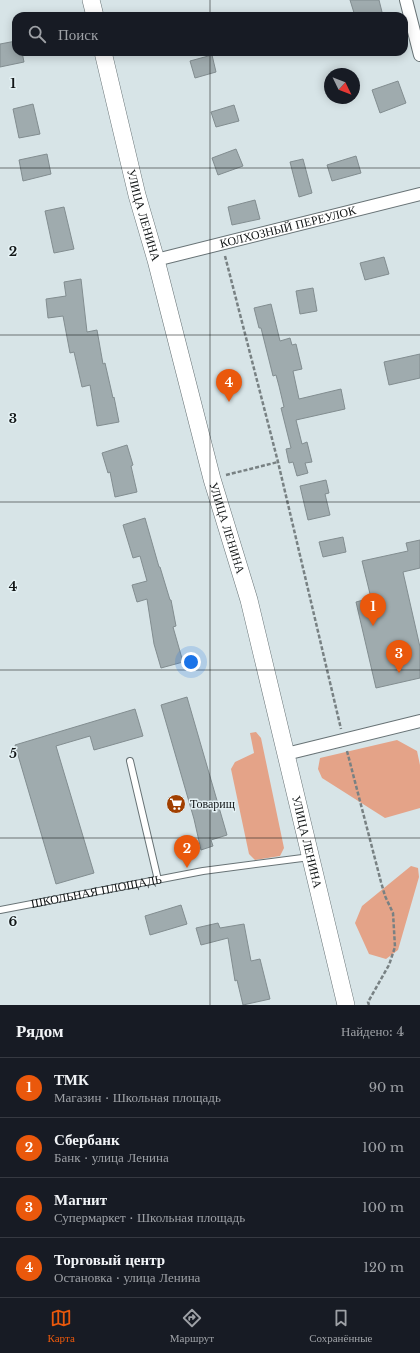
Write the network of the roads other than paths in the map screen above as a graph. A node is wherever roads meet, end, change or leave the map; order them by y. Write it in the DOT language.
graph roads {
  1 [pos="91,0"];
  2 [pos="406,0"];
  3 [pos="94,12"];
  4 [pos="420,55"];
  5 [pos="105,56"];
  6 [pos="420,194"];
  7 [pos="156,260"];
  8 [pos="420,721"];
  9 [pos="286,754"];
  10 [pos="130,761"];
  11 [pos="312,857"];
  12 [pos="158,880"];
  13 [pos="0,910"];
  14 [pos="346,1005"];
  1 -- 3 [label="main road"];
  2 -- 4 [label="street"];
  5 -- 7 [label="main road, УЛИЦА ЛЕНИНА"];
  6 -- 7 [label="street, КОЛХОЗНЫЙ ПЕРЕУЛОК"];
  7 -- 9 [label="main road, УЛИЦА ЛЕНИНА"];
  8 -- 9 [label="street"];
  9 -- 11 [label="main road, УЛИЦА ЛЕНИНА"];
  10 -- 12 [label="lane"];
  11 -- 12 [label="lane, ШКОЛЬНАЯ ПЛОЩАДЬ"];
  11 -- 14 [label="main road, УЛИЦА ЛЕНИНА"];
  12 -- 13 [label="lane, ШКОЛЬНАЯ ПЛОЩАДЬ"];
}
